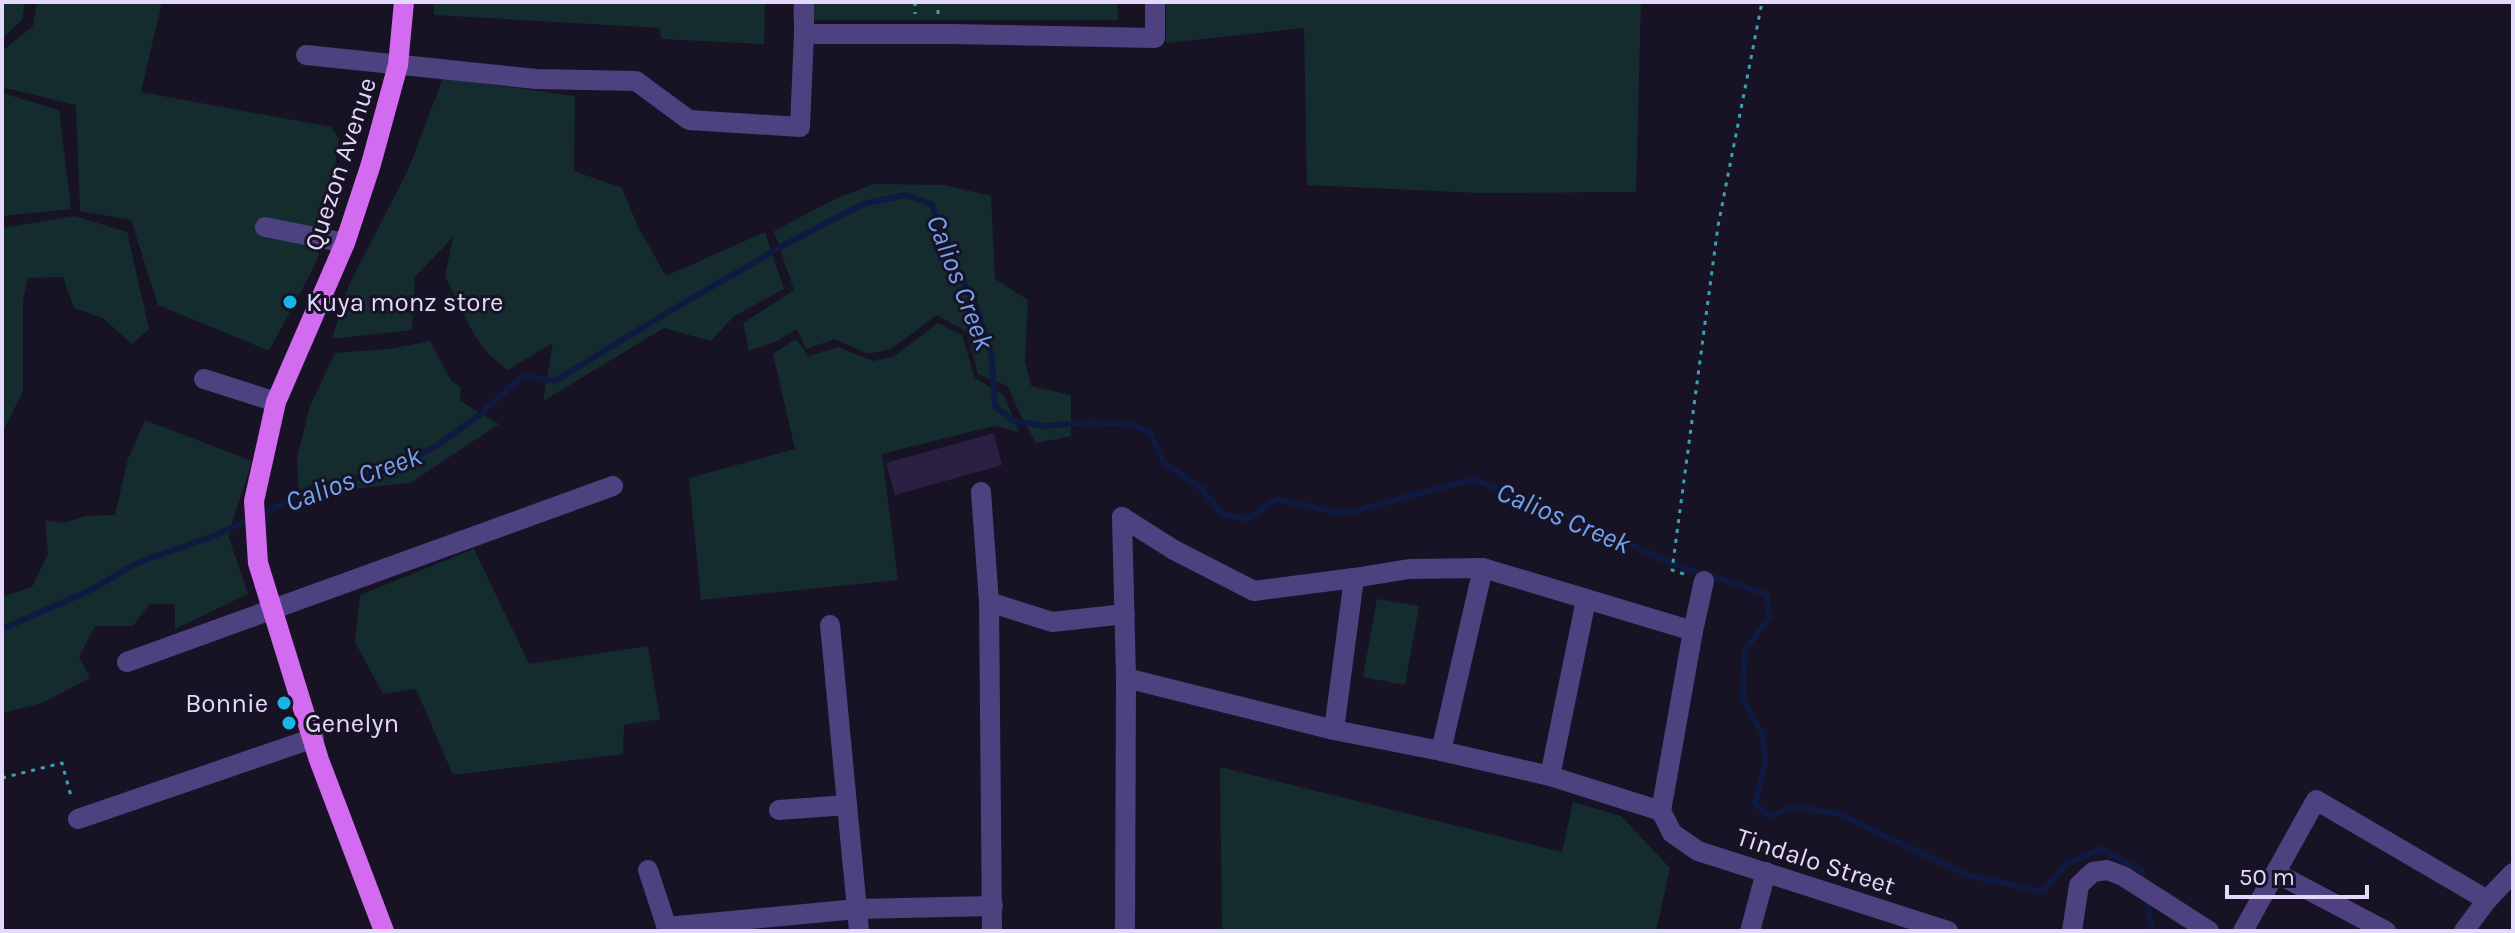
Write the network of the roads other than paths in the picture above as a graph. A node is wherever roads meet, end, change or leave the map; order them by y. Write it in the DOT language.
graph roads {
  1 [pos="404,2"];
  2 [pos="804,2"];
  3 [pos="1155,2"];
  4 [pos="804,34"];
  5 [pos="306,55"];
  6 [pos="398,65"];
  7 [pos="265,227"];
  8 [pos="345,243"];
  9 [pos="204,379"];
  10 [pos="276,402"];
  11 [pos="613,486"];
  12 [pos="981,492"];
  13 [pos="1483,568"];
  14 [pos="1354,578"];
  15 [pos="1704,581"];
  16 [pos="1586,600"];
  17 [pos="989,602"];
  18 [pos="272,611"];
  19 [pos="1125,614"];
  20 [pos="830,625"];
  21 [pos="1693,631"];
  22 [pos="127,662"];
  23 [pos="1126,678"];
  24 [pos="1334,730"];
  25 [pos="314,738"];
  26 [pos="1441,751"];
  27 [pos="1550,776"];
  28 [pos="847,805"];
  29 [pos="779,810"];
  30 [pos="1661,811"];
  31 [pos="78,819"];
  32 [pos="648,870"];
  33 [pos="1766,872"];
  34 [pos="2276,873"];
  35 [pos="2513,873"];
  36 [pos="2487,900"];
  37 [pos="993,906"];
  38 [pos="857,909"];
  39 [pos="668,929"];
  40 [pos="384,931"];
  41 [pos="859,931"];
  42 [pos="992,931"];
  43 [pos="1125,931"];
  44 [pos="1750,931"];
  45 [pos="1948,931"];
  46 [pos="2072,931"];
  47 [pos="2209,931"];
  48 [pos="2243,931"];
  49 [pos="2386,931"];
  50 [pos="2464,931"];
  1 -- 6 [label="main road, Quezon Avenue"];
  2 -- 4 [label="street"];
  3 -- 4 [label="street"];
  4 -- 6 [label="street"];
  5 -- 6 [label="street"];
  6 -- 8 [label="main road, Quezon Avenue"];
  7 -- 8 [label="street"];
  8 -- 10 [label="main road, Quezon Avenue"];
  9 -- 10 [label="street"];
  10 -- 18 [label="main road, Quezon Avenue"];
  11 -- 18 [label="street"];
  12 -- 17 [label="street"];
  13 -- 14 [label="street"];
  13 -- 16 [label="street"];
  13 -- 26 [label="street"];
  14 -- 19 [label="street"];
  14 -- 24 [label="street"];
  15 -- 21 [label="street"];
  16 -- 21 [label="street"];
  16 -- 27 [label="street"];
  17 -- 19 [label="street"];
  17 -- 37 [label="street"];
  18 -- 22 [label="street"];
  18 -- 25 [label="main road, Quezon Avenue"];
  19 -- 23 [label="street"];
  20 -- 28 [label="street"];
  21 -- 30 [label="street"];
  23 -- 24 [label="street"];
  23 -- 43 [label="street"];
  24 -- 26 [label="street"];
  25 -- 31 [label="street"];
  25 -- 40 [label="main road, Quezon Avenue"];
  26 -- 27 [label="street"];
  27 -- 30 [label="street"];
  28 -- 29 [label="street"];
  28 -- 38 [label="street"];
  30 -- 33 [label="street, Tindalo Street"];
  32 -- 39 [label="street"];
  33 -- 44 [label="street"];
  33 -- 45 [label="street, Tindalo Street"];
  34 -- 36 [label="street"];
  34 -- 48 [label="street"];
  34 -- 49 [label="street"];
  35 -- 36 [label="street"];
  36 -- 50 [label="street"];
  37 -- 38 [label="street"];
  37 -- 42 [label="street"];
  38 -- 39 [label="street"];
  38 -- 41 [label="street"];
  46 -- 47 [label="street"];
}
